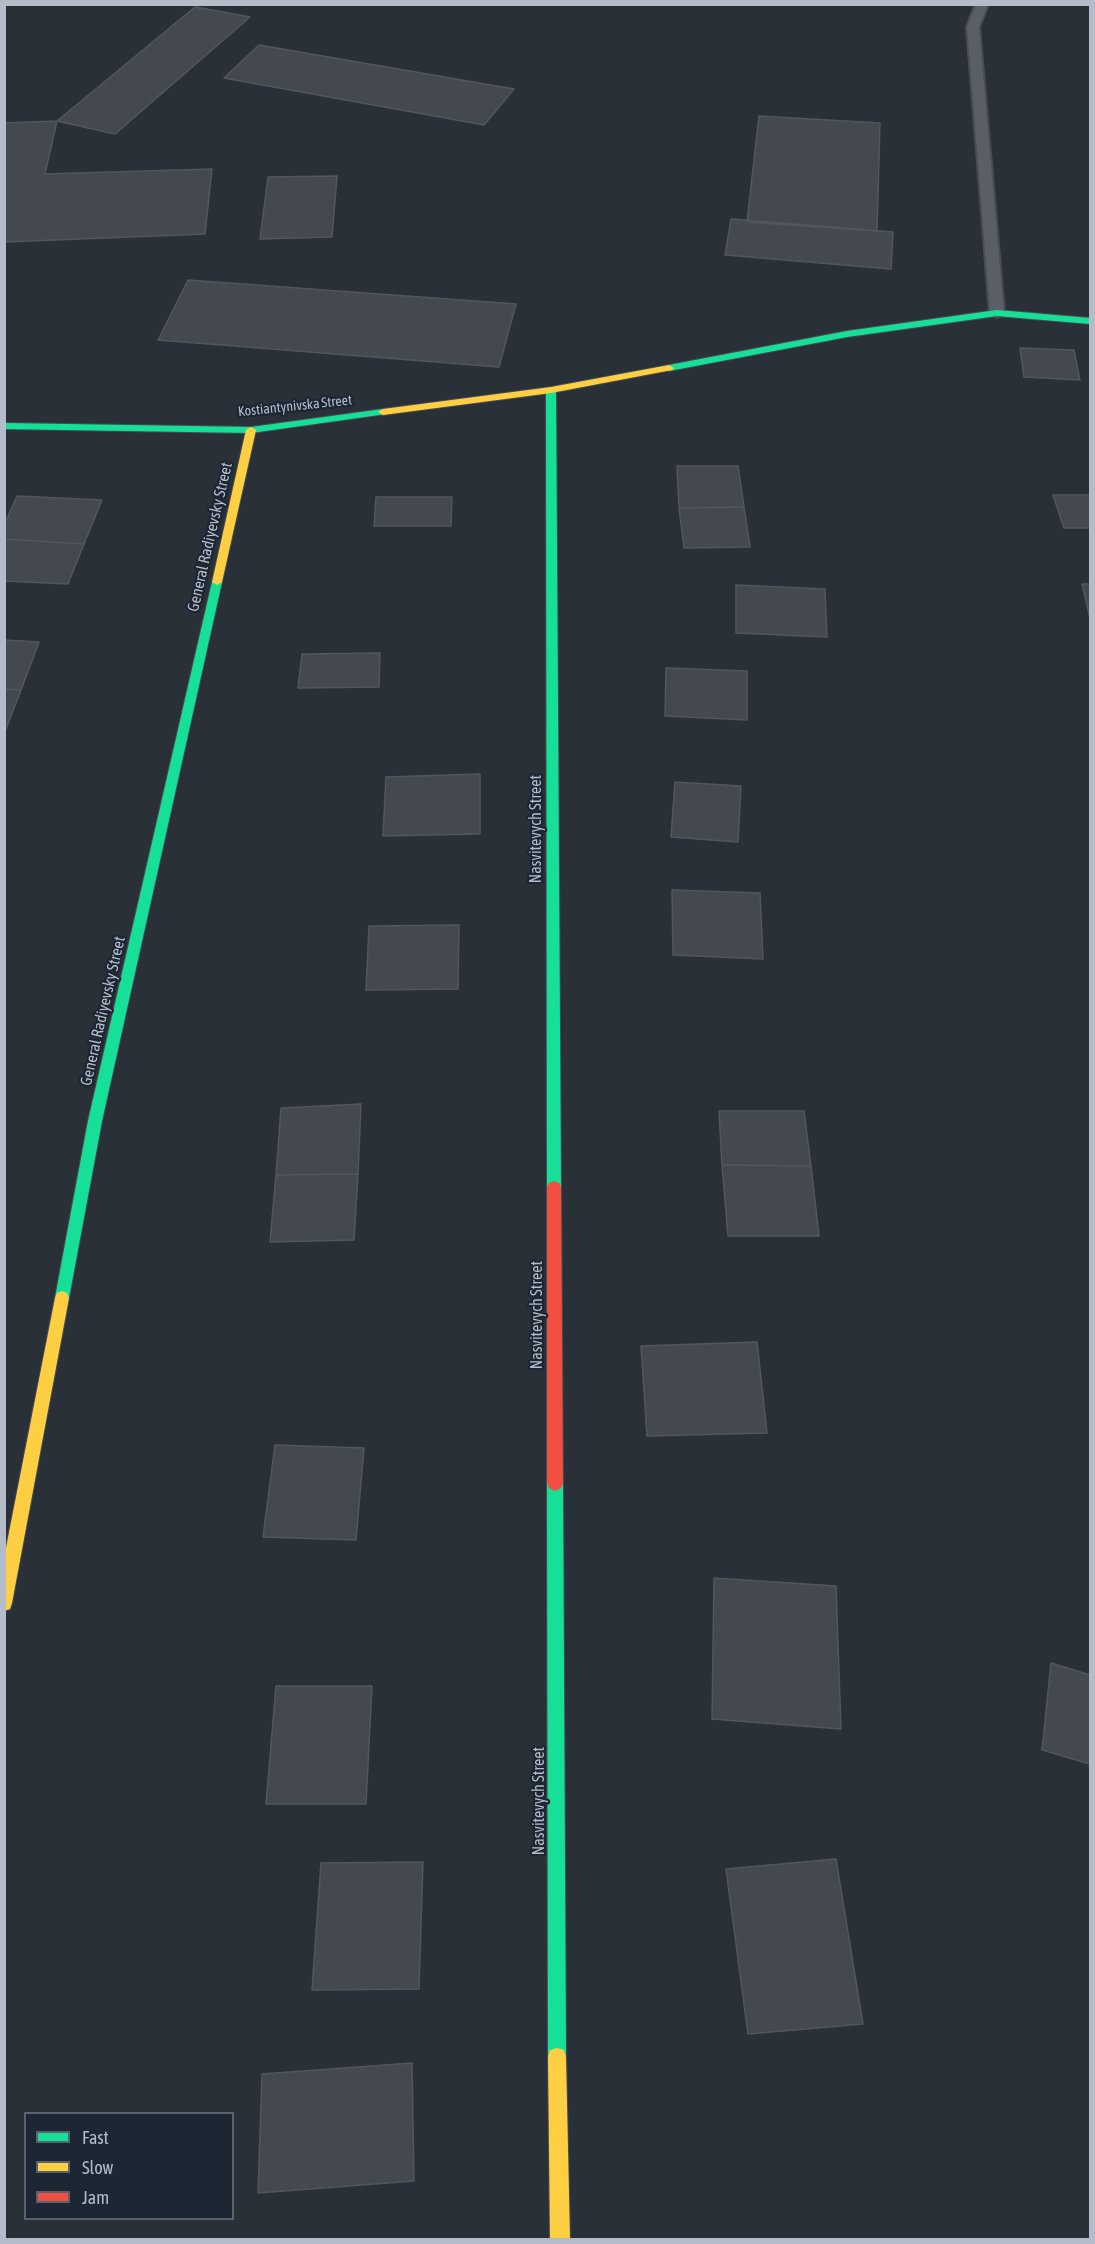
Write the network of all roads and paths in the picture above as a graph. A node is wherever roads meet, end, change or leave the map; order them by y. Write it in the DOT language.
graph roads {
  1 [pos="982,4"];
  2 [pos="997,313"];
  3 [pos="1090,321"];
  4 [pos="551,390"];
  5 [pos="4,426"];
  6 [pos="251,430"];
  7 [pos="4,1603"];
  8 [pos="560,2240"];
  1 -- 2 [label="lane"];
  2 -- 3 [label="street, Kostiantynivska Street"];
  2 -- 4 [label="street, Kostiantynivska Street"];
  4 -- 6 [label="street, Kostiantynivska Street"];
  4 -- 8 [label="street, Nasvitevych Street"];
  5 -- 6 [label="street, Kostiantynivska Street"];
  6 -- 7 [label="street, General Radiyevsky Street"];
}
